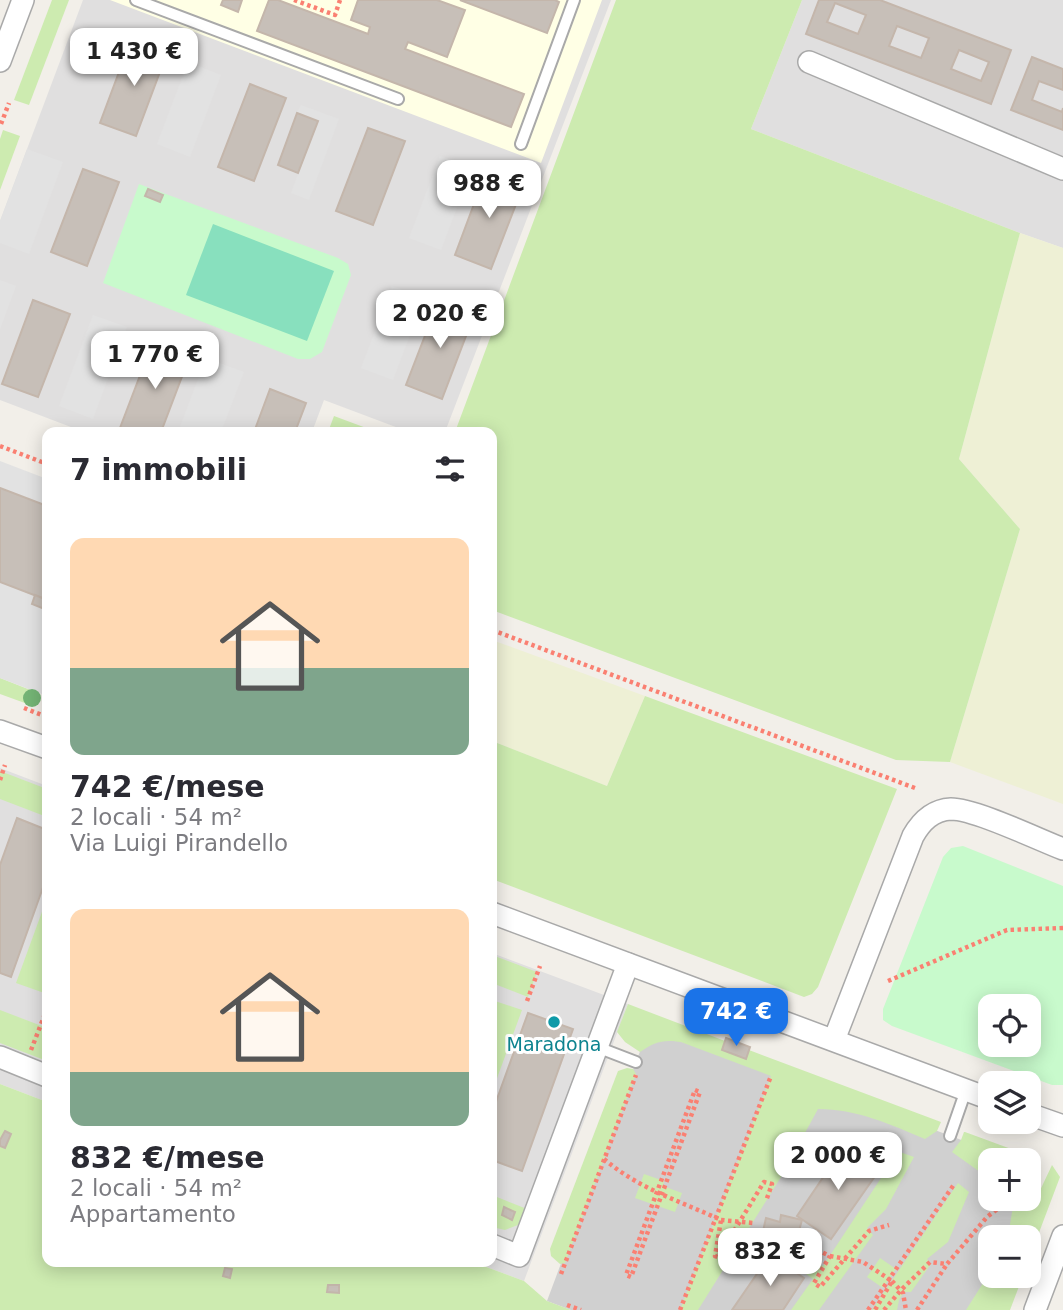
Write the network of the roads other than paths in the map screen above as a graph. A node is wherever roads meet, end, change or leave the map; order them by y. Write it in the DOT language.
graph roads {
  1 [pos="23,0"];
  2 [pos="136,0"];
  3 [pos="574,0"];
  4 [pos="0,61"];
  5 [pos="809,62"];
  6 [pos="398,99"];
  7 [pos="521,144"];
  8 [pos="1063,169"];
  9 [pos="0,731"];
  10 [pos="42,746"];
  11 [pos="1063,849"];
  12 [pos="497,915"];
  13 [pos="628,964"];
  14 [pos="834,1040"];
  15 [pos="597,1047"];
  16 [pos="0,1057"];
  17 [pos="638,1062"];
  18 [pos="42,1074"];
  19 [pos="966,1090"];
  20 [pos="978,1094"];
  21 [pos="1041,1118"];
  22 [pos="1063,1126"];
  23 [pos="950,1136"];
  24 [pos="1063,1236"];
  25 [pos="497,1247"];
  26 [pos="1035,1310"];
  1 -- 4 [label="street"];
  2 -- 6 [label="lane"];
  3 -- 7 [label="lane"];
  5 -- 8 [label="street"];
  9 -- 10 [label="street"];
  11 -- 14 [label="street"];
  12 -- 13 [label="street"];
  13 -- 14 [label="street"];
  13 -- 15 [label="street"];
  14 -- 19 [label="street"];
  15 -- 17 [label="lane"];
  15 -- 25 [label="street"];
  16 -- 18 [label="street"];
  19 -- 20 [label="street"];
  19 -- 23 [label="lane"];
  21 -- 22 [label="street"];
  24 -- 26 [label="street"];
}
